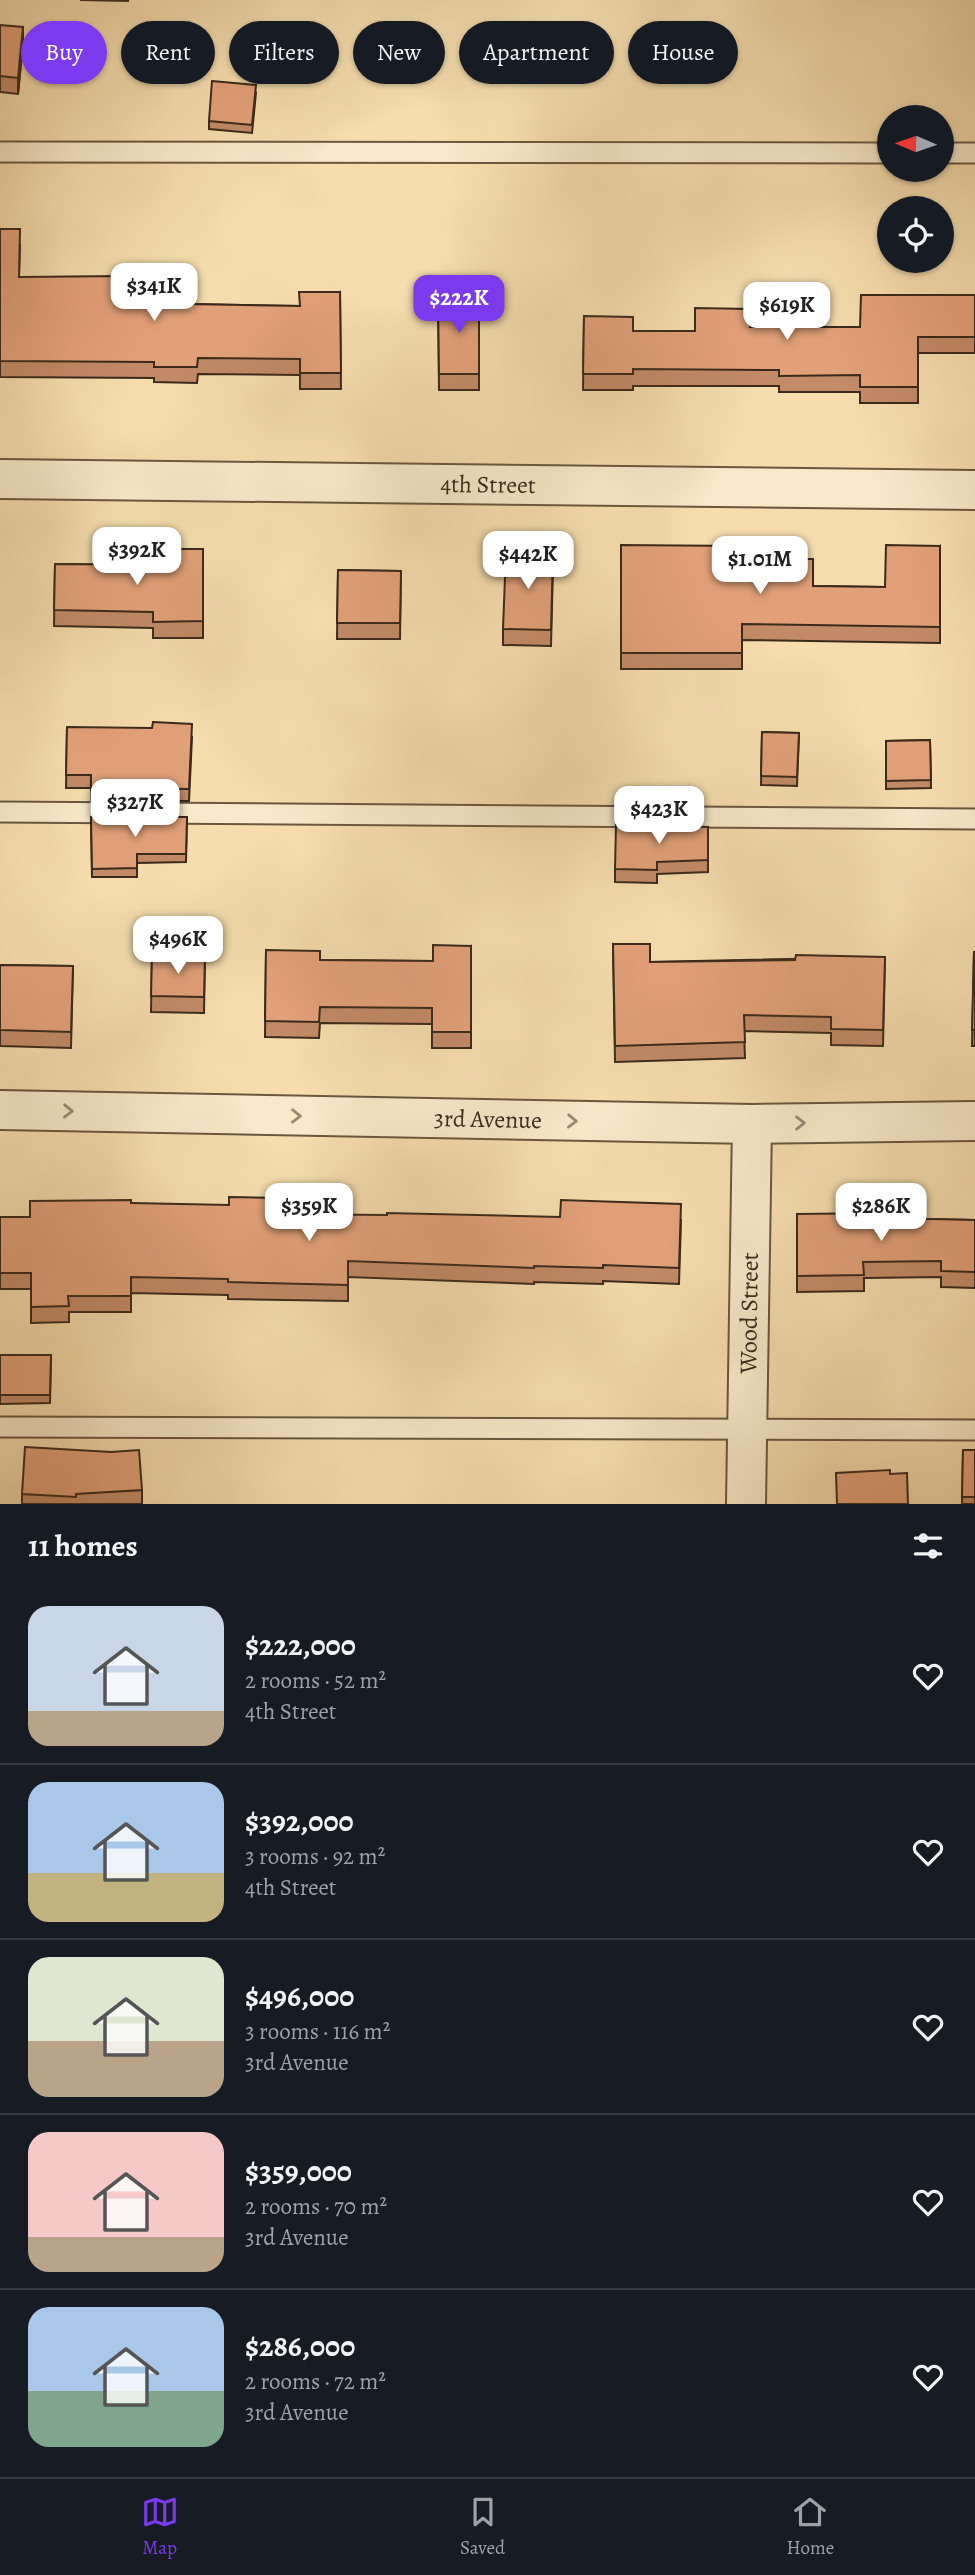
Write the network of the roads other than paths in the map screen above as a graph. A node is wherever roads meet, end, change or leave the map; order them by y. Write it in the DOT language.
graph roads {
  1 [pos="0,152"];
  2 [pos="877,153"];
  3 [pos="954,153"];
  4 [pos="975,153"];
  5 [pos="0,479"];
  6 [pos="975,490"];
  7 [pos="0,813"];
  8 [pos="975,820"];
  9 [pos="0,1110"];
  10 [pos="975,1121"];
  11 [pos="752,1124"];
  12 [pos="0,1427"];
  13 [pos="747,1428"];
  14 [pos="975,1430"];
  15 [pos="746,1504"];
  1 -- 2 [label="lane"];
  3 -- 4 [label="lane"];
  5 -- 6 [label="street, 4th Street"];
  7 -- 8 [label="lane"];
  9 -- 11 [label="street, 3rd Avenue, one-way"];
  11 -- 10 [label="street, 3rd Avenue, one-way"];
  11 -- 13 [label="street, Wood Street"];
  12 -- 13 [label="lane"];
  13 -- 14 [label="lane"];
  13 -- 15 [label="street, Wood Street"];
}
